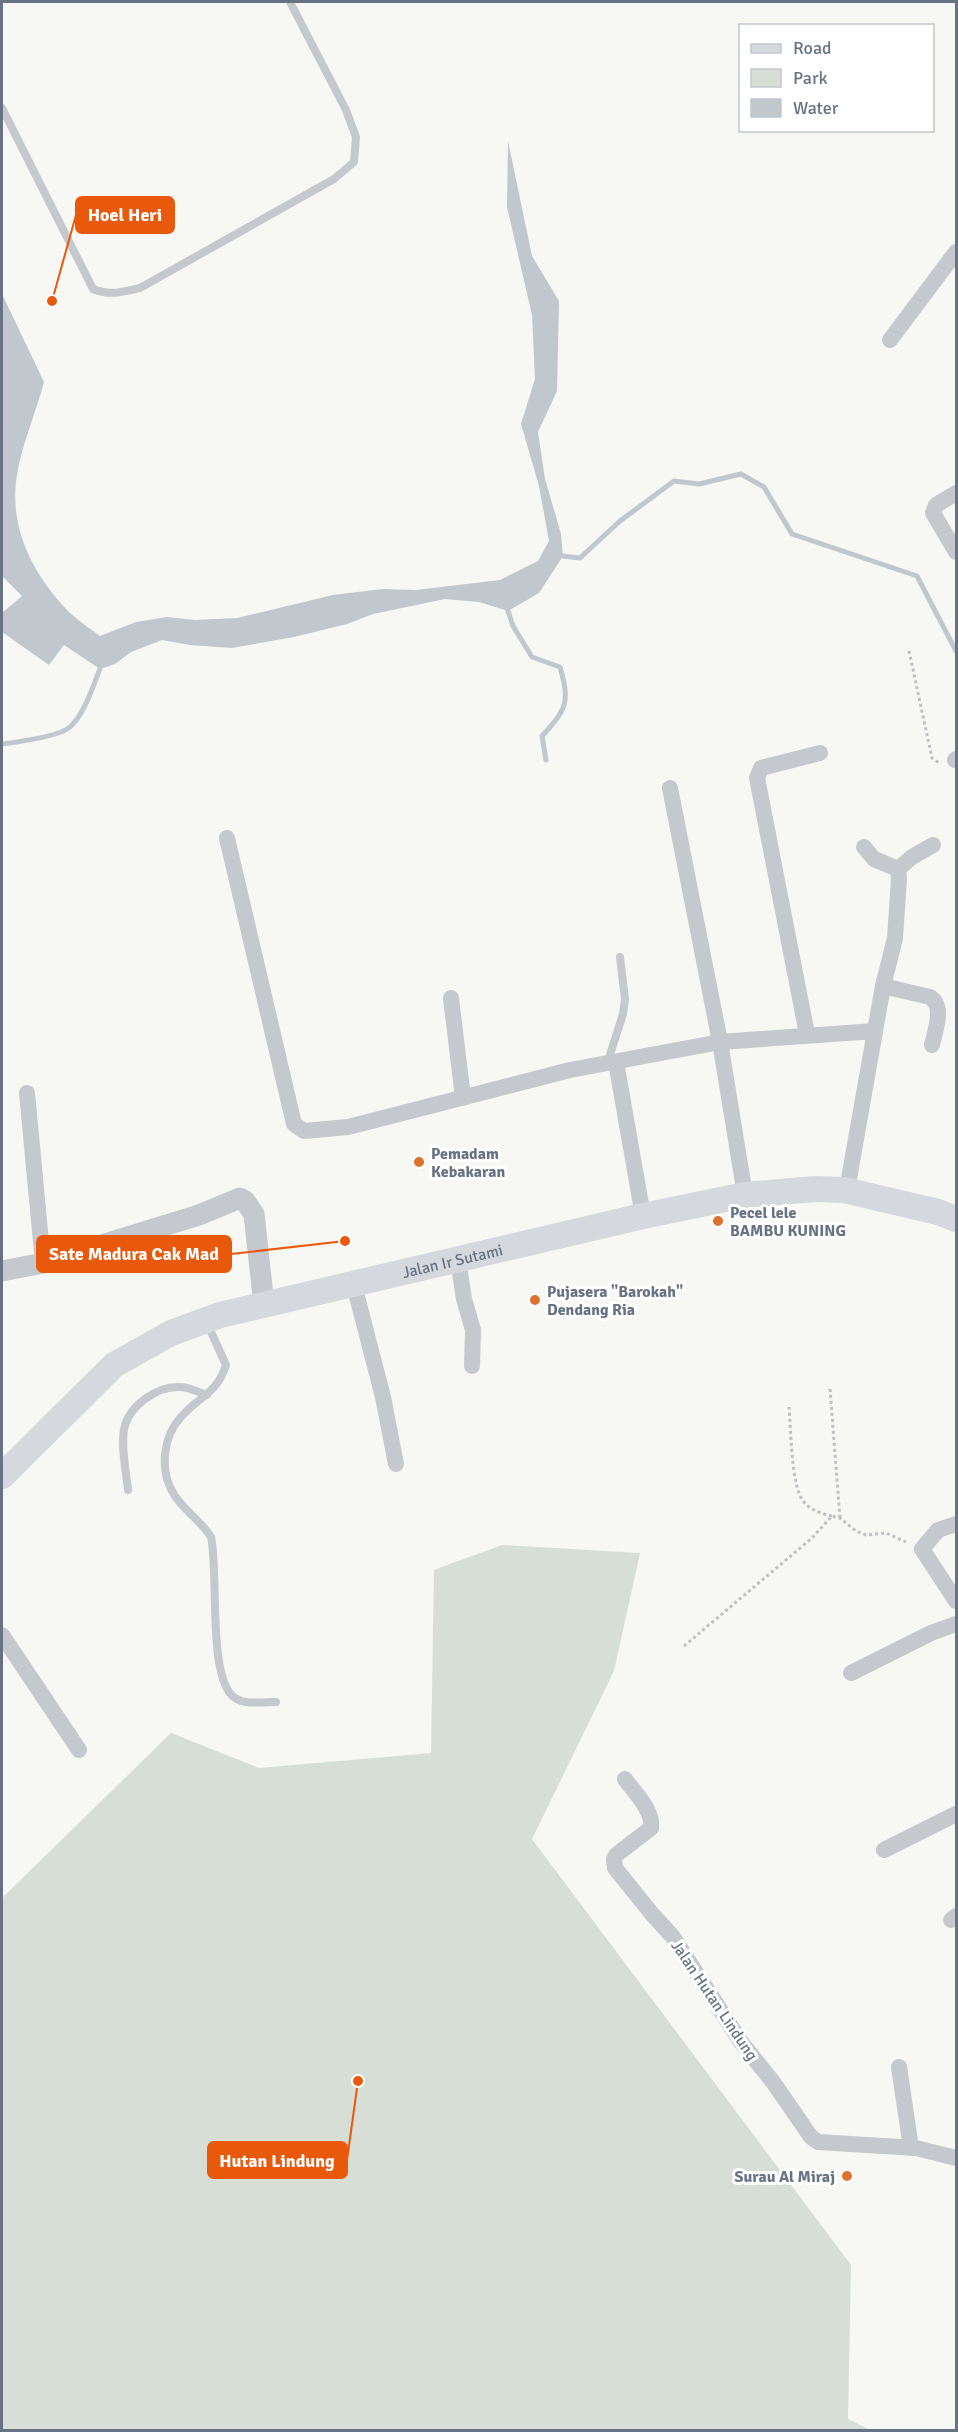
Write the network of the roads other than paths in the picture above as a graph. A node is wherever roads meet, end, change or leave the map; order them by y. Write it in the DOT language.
graph roads {
  1 [pos="290,2"];
  2 [pos="2,108"];
  3 [pos="957,252"];
  4 [pos="890,340"];
  5 [pos="957,493"];
  6 [pos="957,552"];
  7 [pos="820,753"];
  8 [pos="670,788"];
  9 [pos="227,838"];
  10 [pos="933,845"];
  11 [pos="864,847"];
  12 [pos="898,869"];
  13 [pos="620,957"];
  14 [pos="883,986"];
  15 [pos="451,998"];
  16 [pos="875,1031"];
  17 [pos="807,1034"];
  18 [pos="720,1042"];
  19 [pos="932,1045"];
  20 [pos="612,1063"];
  21 [pos="27,1093"];
  22 [pos="463,1098"];
  23 [pos="848,1190"];
  24 [pos="745,1195"];
  25 [pos="643,1216"];
  26 [pos="957,1219"];
  27 [pos="458,1259"];
  28 [pos="44,1263"];
  29 [pos="2,1271"];
  30 [pos="354,1285"];
  31 [pos="264,1305"];
  32 [pos="205,1320"];
  33 [pos="472,1366"];
  34 [pos="207,1395"];
  35 [pos="396,1464"];
  36 [pos="2,1476"];
  37 [pos="128,1490"];
  38 [pos="957,1524"];
  39 [pos="957,1601"];
  40 [pos="957,1624"];
  41 [pos="2,1635"];
  42 [pos="852,1673"];
  43 [pos="276,1702"];
  44 [pos="80,1750"];
  45 [pos="625,1779"];
  46 [pos="957,1814"];
  47 [pos="884,1850"];
  48 [pos="899,2067"];
  49 [pos="911,2148"];
  50 [pos="957,2158"];
  1 -- 2 [label="lane"];
  3 -- 4 [label="street"];
  5 -- 6 [label="street"];
  7 -- 17 [label="street"];
  8 -- 18 [label="street"];
  9 -- 22 [label="street"];
  10 -- 12 [label="street"];
  11 -- 12 [label="street"];
  12 -- 14 [label="street"];
  13 -- 20 [label="lane"];
  14 -- 16 [label="street"];
  14 -- 19 [label="street"];
  15 -- 22 [label="street"];
  16 -- 17 [label="street"];
  16 -- 23 [label="street"];
  17 -- 18 [label="street"];
  18 -- 20 [label="street"];
  18 -- 24 [label="street"];
  20 -- 22 [label="street"];
  20 -- 25 [label="street"];
  21 -- 28 [label="street"];
  23 -- 24 [label="main road, Jalan Ir Sutami"];
  23 -- 26 [label="main road, Jalan Ir Sutami"];
  24 -- 25 [label="main road, Jalan Ir Sutami"];
  25 -- 27 [label="main road, Jalan Ir Sutami"];
  27 -- 30 [label="main road, Jalan Ir Sutami"];
  27 -- 33 [label="street"];
  28 -- 29 [label="street"];
  28 -- 31 [label="street"];
  30 -- 31 [label="main road, Jalan Ir Sutami"];
  30 -- 35 [label="street"];
  31 -- 32 [label="main road, Jalan Ir Sutami"];
  32 -- 34 [label="lane"];
  32 -- 36 [label="main road, Jalan Ir Sutami"];
  34 -- 37 [label="lane"];
  34 -- 43 [label="lane"];
  38 -- 39 [label="street"];
  40 -- 42 [label="street"];
  41 -- 44 [label="street"];
  45 -- 49 [label="street, Jalan Hutan Lindung"];
  46 -- 47 [label="street"];
  48 -- 49 [label="street"];
  49 -- 50 [label="street, Jalan Hutan Lindung"];
}
